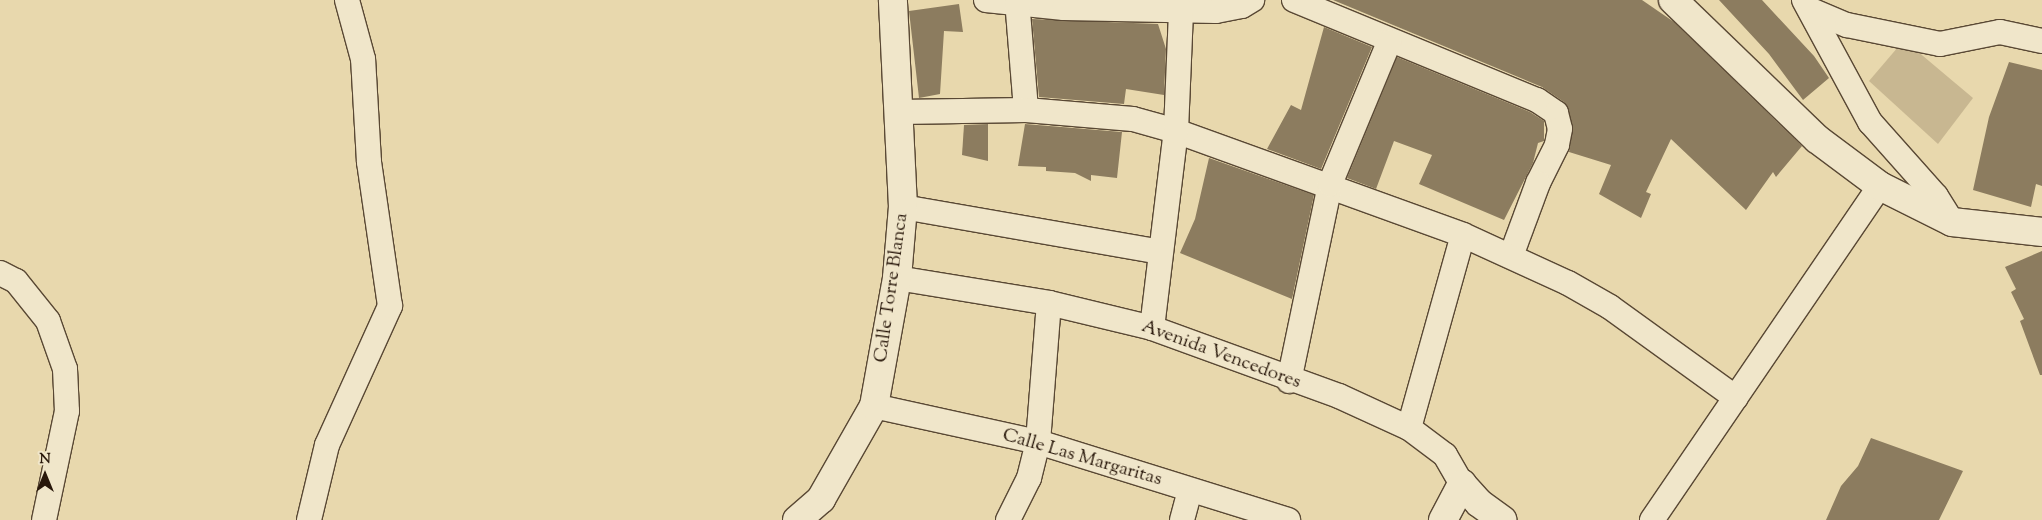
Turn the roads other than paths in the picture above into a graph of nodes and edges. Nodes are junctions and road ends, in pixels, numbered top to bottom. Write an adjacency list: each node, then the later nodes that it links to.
1 (347, 0): 36 (street)
2 (893, 0): 3 (street); 14 (street, Calle Torre Blanca)
3 (903, 0)
4 (986, 0): 8 (street)
5 (1252, 0): 10 (street)
6 (1294, 0): 12 (street)
7 (1673, 0): 17 (street)
8 (1017, 2): 10 (street); 13 (street)
9 (1807, 5): 11 (street); 19 (street)
10 (1181, 10): 15 (street)
11 (2042, 41)
12 (1389, 42): 16 (street); 23 (street)
13 (1026, 110): 14 (street); 15 (street)
14 (899, 112): 18 (street, Calle Torre Blanca)
15 (1176, 131): 16 (street); 22 (street)
16 (1330, 184): 21 (street); 28 (street)
17 (1880, 186): 19 (street); 29 (street)
18 (904, 207): 22 (street); 25 (street, Calle Torre Blanca)
19 (1964, 224): 20 (street)
20 (2042, 232)
21 (1463, 235): 23 (street); 31 (street)
22 (1160, 252): 27 (street)
23 (1511, 256): 29 (street)
24 (0, 273): 35 (street)
25 (896, 278): 26 (street, Avenida Vencedores); 30 (street, Calle Torre Blanca)
26 (1049, 303): 27 (street, Avenida Vencedores); 32 (street)
27 (1152, 328): 28 (street, Avenida Vencedores)
28 (1288, 381): 31 (street, Avenida Vencedores)
29 (1736, 398): 43 (street)
30 (874, 406): 32 (street, Calle Las Margaritas); 37 (street, Calle Torre Blanca)
31 (1409, 428): 33 (street, Avenida Vencedores)
32 (1038, 442): 34 (street, Calle Las Margaritas); 38 (street)
33 (1462, 484): 41 (street); 42 (street, Avenida Vencedores)
34 (1190, 490): 39 (street); 40 (street, Calle Las Margaritas)
35 (44, 520)
36 (309, 520)
37 (797, 520)
38 (1008, 520)
39 (1182, 520)
40 (1288, 520)
41 (1443, 520)
42 (1502, 520)
43 (1652, 520)

